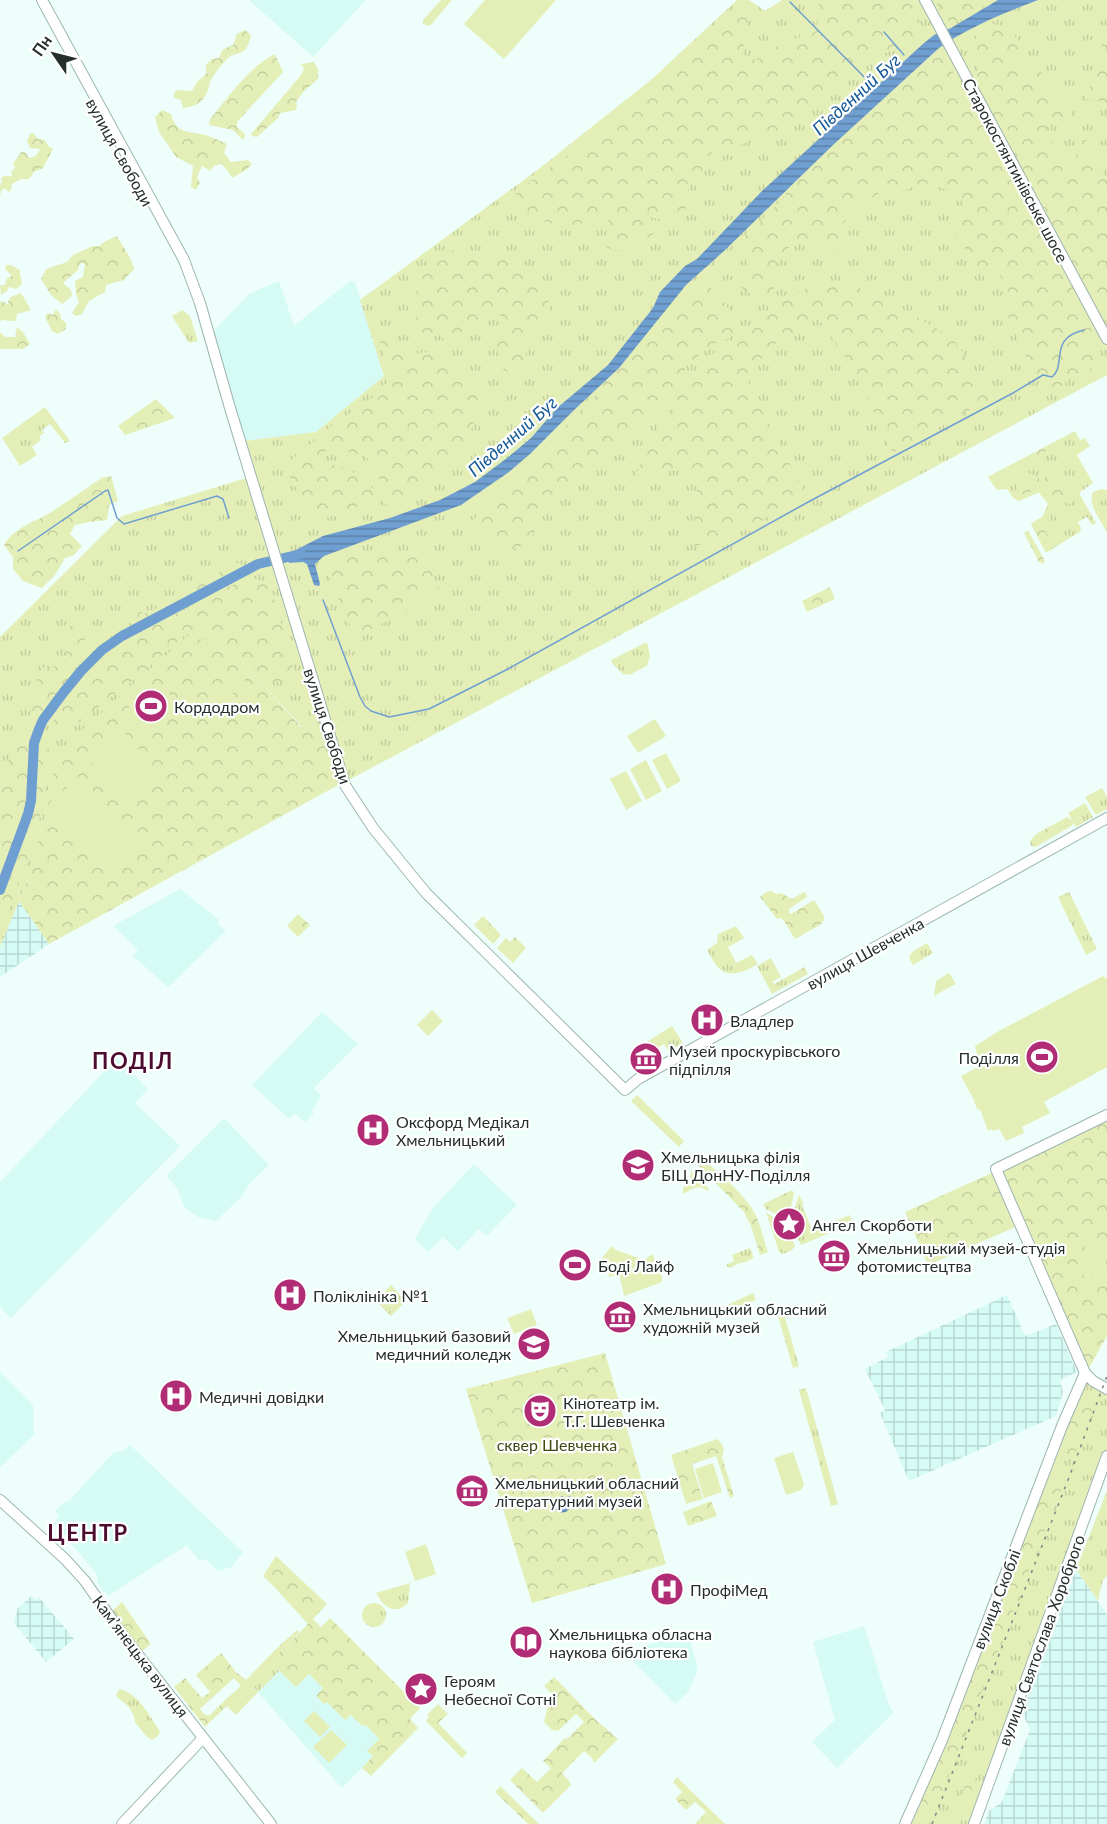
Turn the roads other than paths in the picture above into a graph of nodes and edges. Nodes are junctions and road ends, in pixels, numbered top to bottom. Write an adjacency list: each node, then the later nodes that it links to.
1 (38, 0): 4 (main road, вулиця Свободи)
2 (42, 0): 4 (main road, вулиця Свободи)
3 (925, 0): 5 (main road, Старокостянтинівське шосе)
4 (109, 126): 7 (main road, вулиця Свободи)
5 (1107, 339)
6 (1107, 818): 7 (main road, вулиця Шевченка)
7 (625, 1090)
8 (1107, 1115): 9 (main road)
9 (1085, 1373): 10 (main road); 16 (main road, вулиця Скоблі)
10 (1107, 1389)
11 (1107, 1456): 17 (main road, вулиця Святослава Хороброго)
12 (0, 1500): 13 (main road, Камʼянецька вулиця)
13 (203, 1738): 14 (main road); 15 (main road, Камʼянецька вулиця)
14 (122, 1824)
15 (271, 1824)
16 (904, 1824)
17 (974, 1824)

